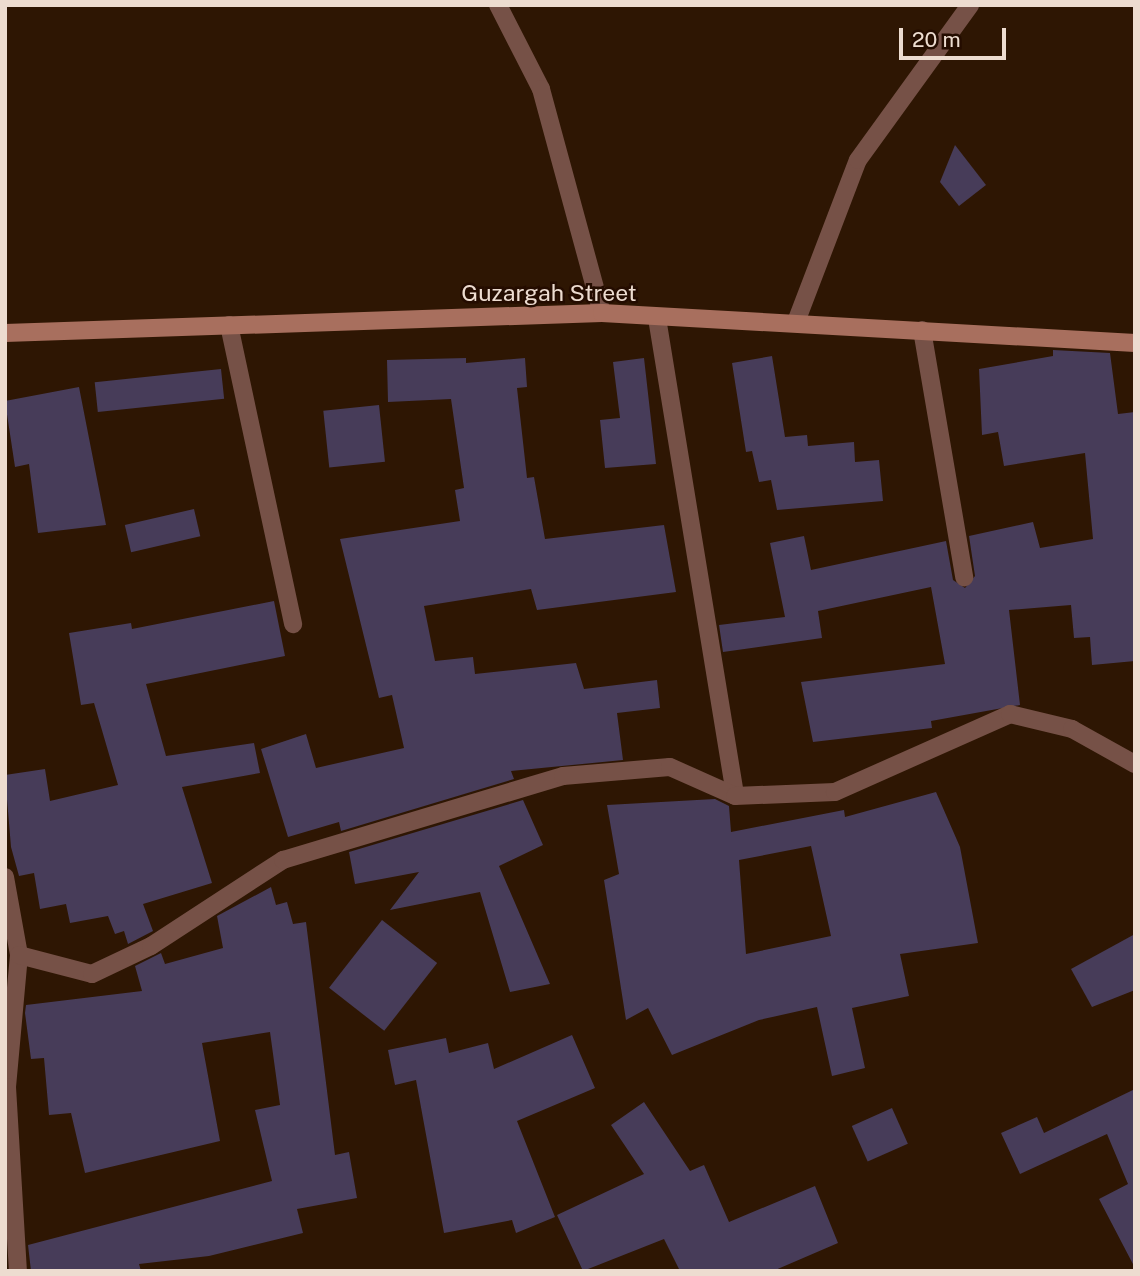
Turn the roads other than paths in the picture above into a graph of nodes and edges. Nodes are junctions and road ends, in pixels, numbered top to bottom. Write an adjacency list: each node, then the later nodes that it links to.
1 (498, 5): 3 (street)
2 (970, 5): 5 (street)
3 (602, 313): 4 (street, Guzargah Street); 6 (street, Guzargah Street)
4 (657, 318): 5 (street, Guzargah Street); 13 (street)
5 (796, 323): 7 (street, Guzargah Street)
6 (229, 325): 8 (street, Guzargah Street); 11 (street)
7 (922, 330): 9 (street, Guzargah Street); 10 (street)
8 (5, 333)
9 (1135, 343)
10 (964, 577)
11 (293, 625)
12 (1135, 764): 13 (street)
13 (735, 796): 15 (street)
14 (5, 877): 15 (street)
15 (19, 955): 16 (street)
16 (19, 1271)

